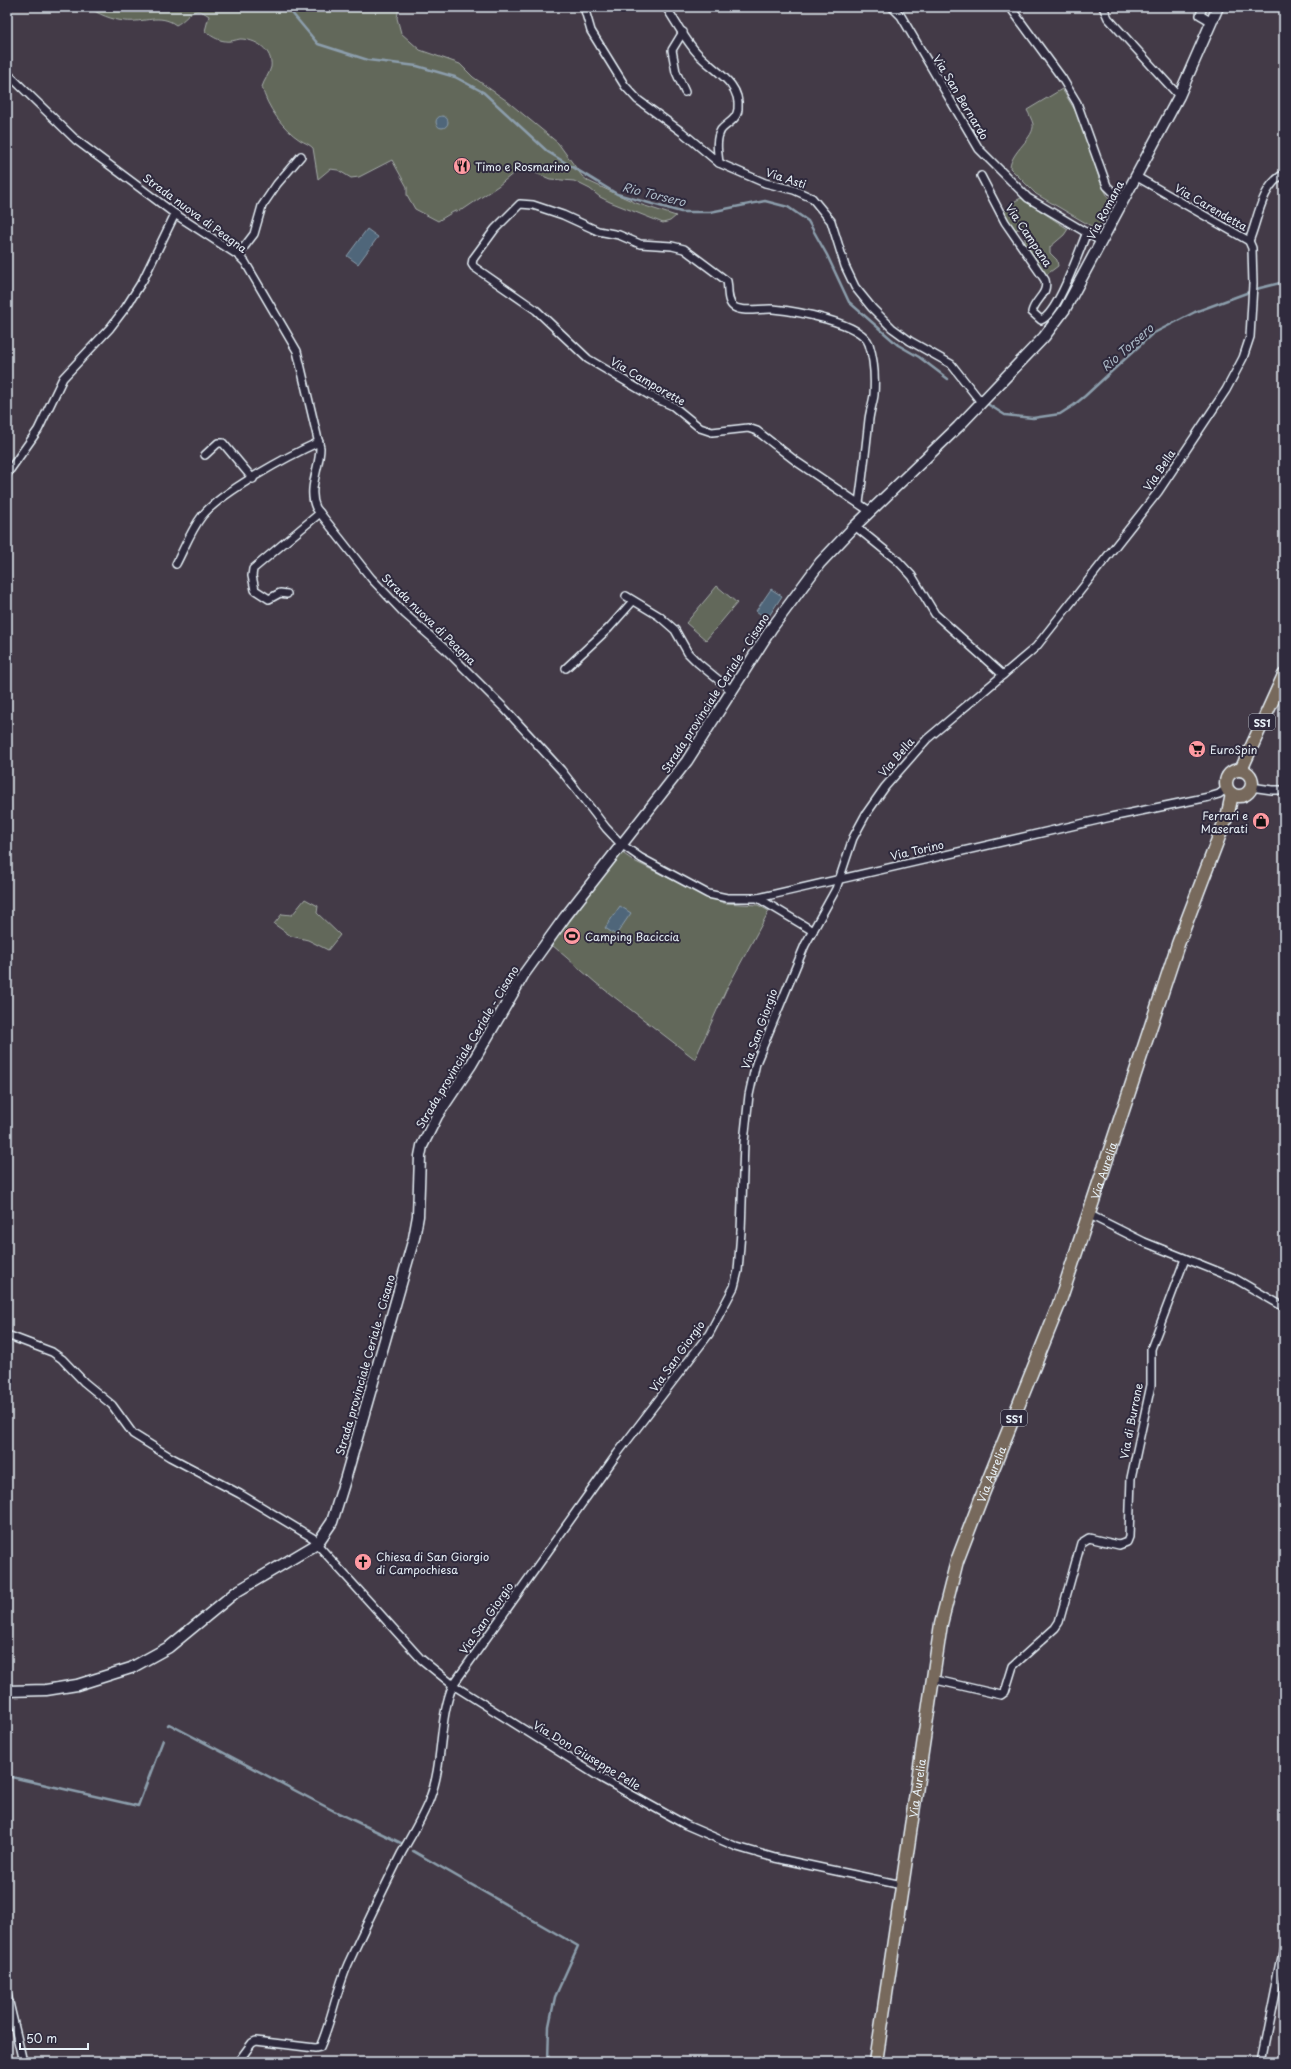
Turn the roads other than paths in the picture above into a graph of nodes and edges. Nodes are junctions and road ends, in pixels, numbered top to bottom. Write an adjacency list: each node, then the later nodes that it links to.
1 (584, 7): 14 (street, Via Asti)
2 (666, 7): 9 (street)
3 (892, 7): 20 (street, Via San Bernardo)
4 (1010, 7): 18 (street)
5 (1103, 7): 12 (street)
6 (1203, 7): 8 (street)
7 (1218, 7): 8 (main road, Via Romana)
8 (1212, 22): 12 (main road, Via Romana)
9 (683, 32): 11 (street); 14 (street)
10 (7, 73): 19 (street, Strada nuova di Peagna)
11 (685, 92)
12 (1179, 96): 17 (main road, Via Romana)
13 (301, 156): 23 (street)
14 (719, 163): 24 (street, Via Asti)
15 (1284, 174): 21 (street, Via Carendetta)
16 (981, 176): 20 (street, Via Campana)
17 (1137, 177): 18 (main road, Via Romana); 21 (street, Via Carendetta)
18 (1123, 202): 22 (main road, Via Romana)
19 (175, 214): 23 (street, Strada nuova di Peagna); 27 (street)
20 (1086, 232): 22 (street, Via San Bernardo)
21 (1249, 241): 38 (street, Via Bella)
22 (1102, 242): 24 (main road, Via Romana)
23 (238, 256): 25 (street, Strada nuova di Peagna)
24 (981, 402): 30 (main road, Strada provinciale Ceriale - Cisano)
25 (319, 442): 28 (street); 31 (street, Strada nuova di Peagna)
26 (205, 455): 28 (street)
27 (7, 474)
28 (253, 479): 33 (street)
29 (860, 503): 29 (street, Via Camporette); 30 (street, Via Camporette)
30 (871, 512): 32 (main road, Strada provinciale Ceriale - Cisano)
31 (320, 513): 34 (street); 45 (street, Strada nuova di Peagna)
32 (854, 526): 38 (street); 40 (main road, Strada provinciale Ceriale - Cisano)
33 (176, 564)
34 (287, 594)
35 (626, 596): 36 (street)
36 (633, 601): 37 (street); 40 (street)
37 (566, 668)
38 (1003, 675): 46 (street, Via Bella)
39 (1284, 675): 41 (main road, SS1)
40 (732, 691): 45 (main road, Strada provinciale Ceriale - Cisano)
41 (1241, 770): 42 (main road); 44 (main road, Via Aurelia / SS1)
42 (1251, 787): 43 (street); 44 (main road)
43 (1284, 790)
44 (1230, 791): 46 (street, Via Torino); 49 (main road, Via Aurelia / SS1)
45 (621, 844): 47 (street, Via Torino); 53 (main road, Strada provinciale Ceriale - Cisano)
46 (840, 879): 47 (street, Via Torino); 48 (street, Via San Giorgio)
47 (758, 898): 48 (street)
48 (813, 931): 55 (street, Via San Giorgio)
49 (1090, 1215): 50 (street); 54 (main road, Via Aurelia / SS1)
50 (1185, 1259): 51 (street); 54 (street, Via di Burrone)
51 (1284, 1307)
52 (7, 1335): 53 (street, Via Don Giuseppe Pelle)
53 (317, 1544): 55 (street, Via Don Giuseppe Pelle); 56 (main road, Strada provinciale Ceriale - Cisano)
54 (932, 1679): 57 (main road, Via Aurelia / SS1)
55 (453, 1685): 57 (street, Via Don Giuseppe Pelle); 61 (street, Via San Giorgio)
56 (7, 1691)
57 (902, 1885): 62 (main road, Via Aurelia / SS1)
58 (1284, 1947): 63 (street)
59 (7, 1994): 60 (street)
60 (23, 2062)
61 (238, 2062)
62 (876, 2062)
63 (1261, 2062)

